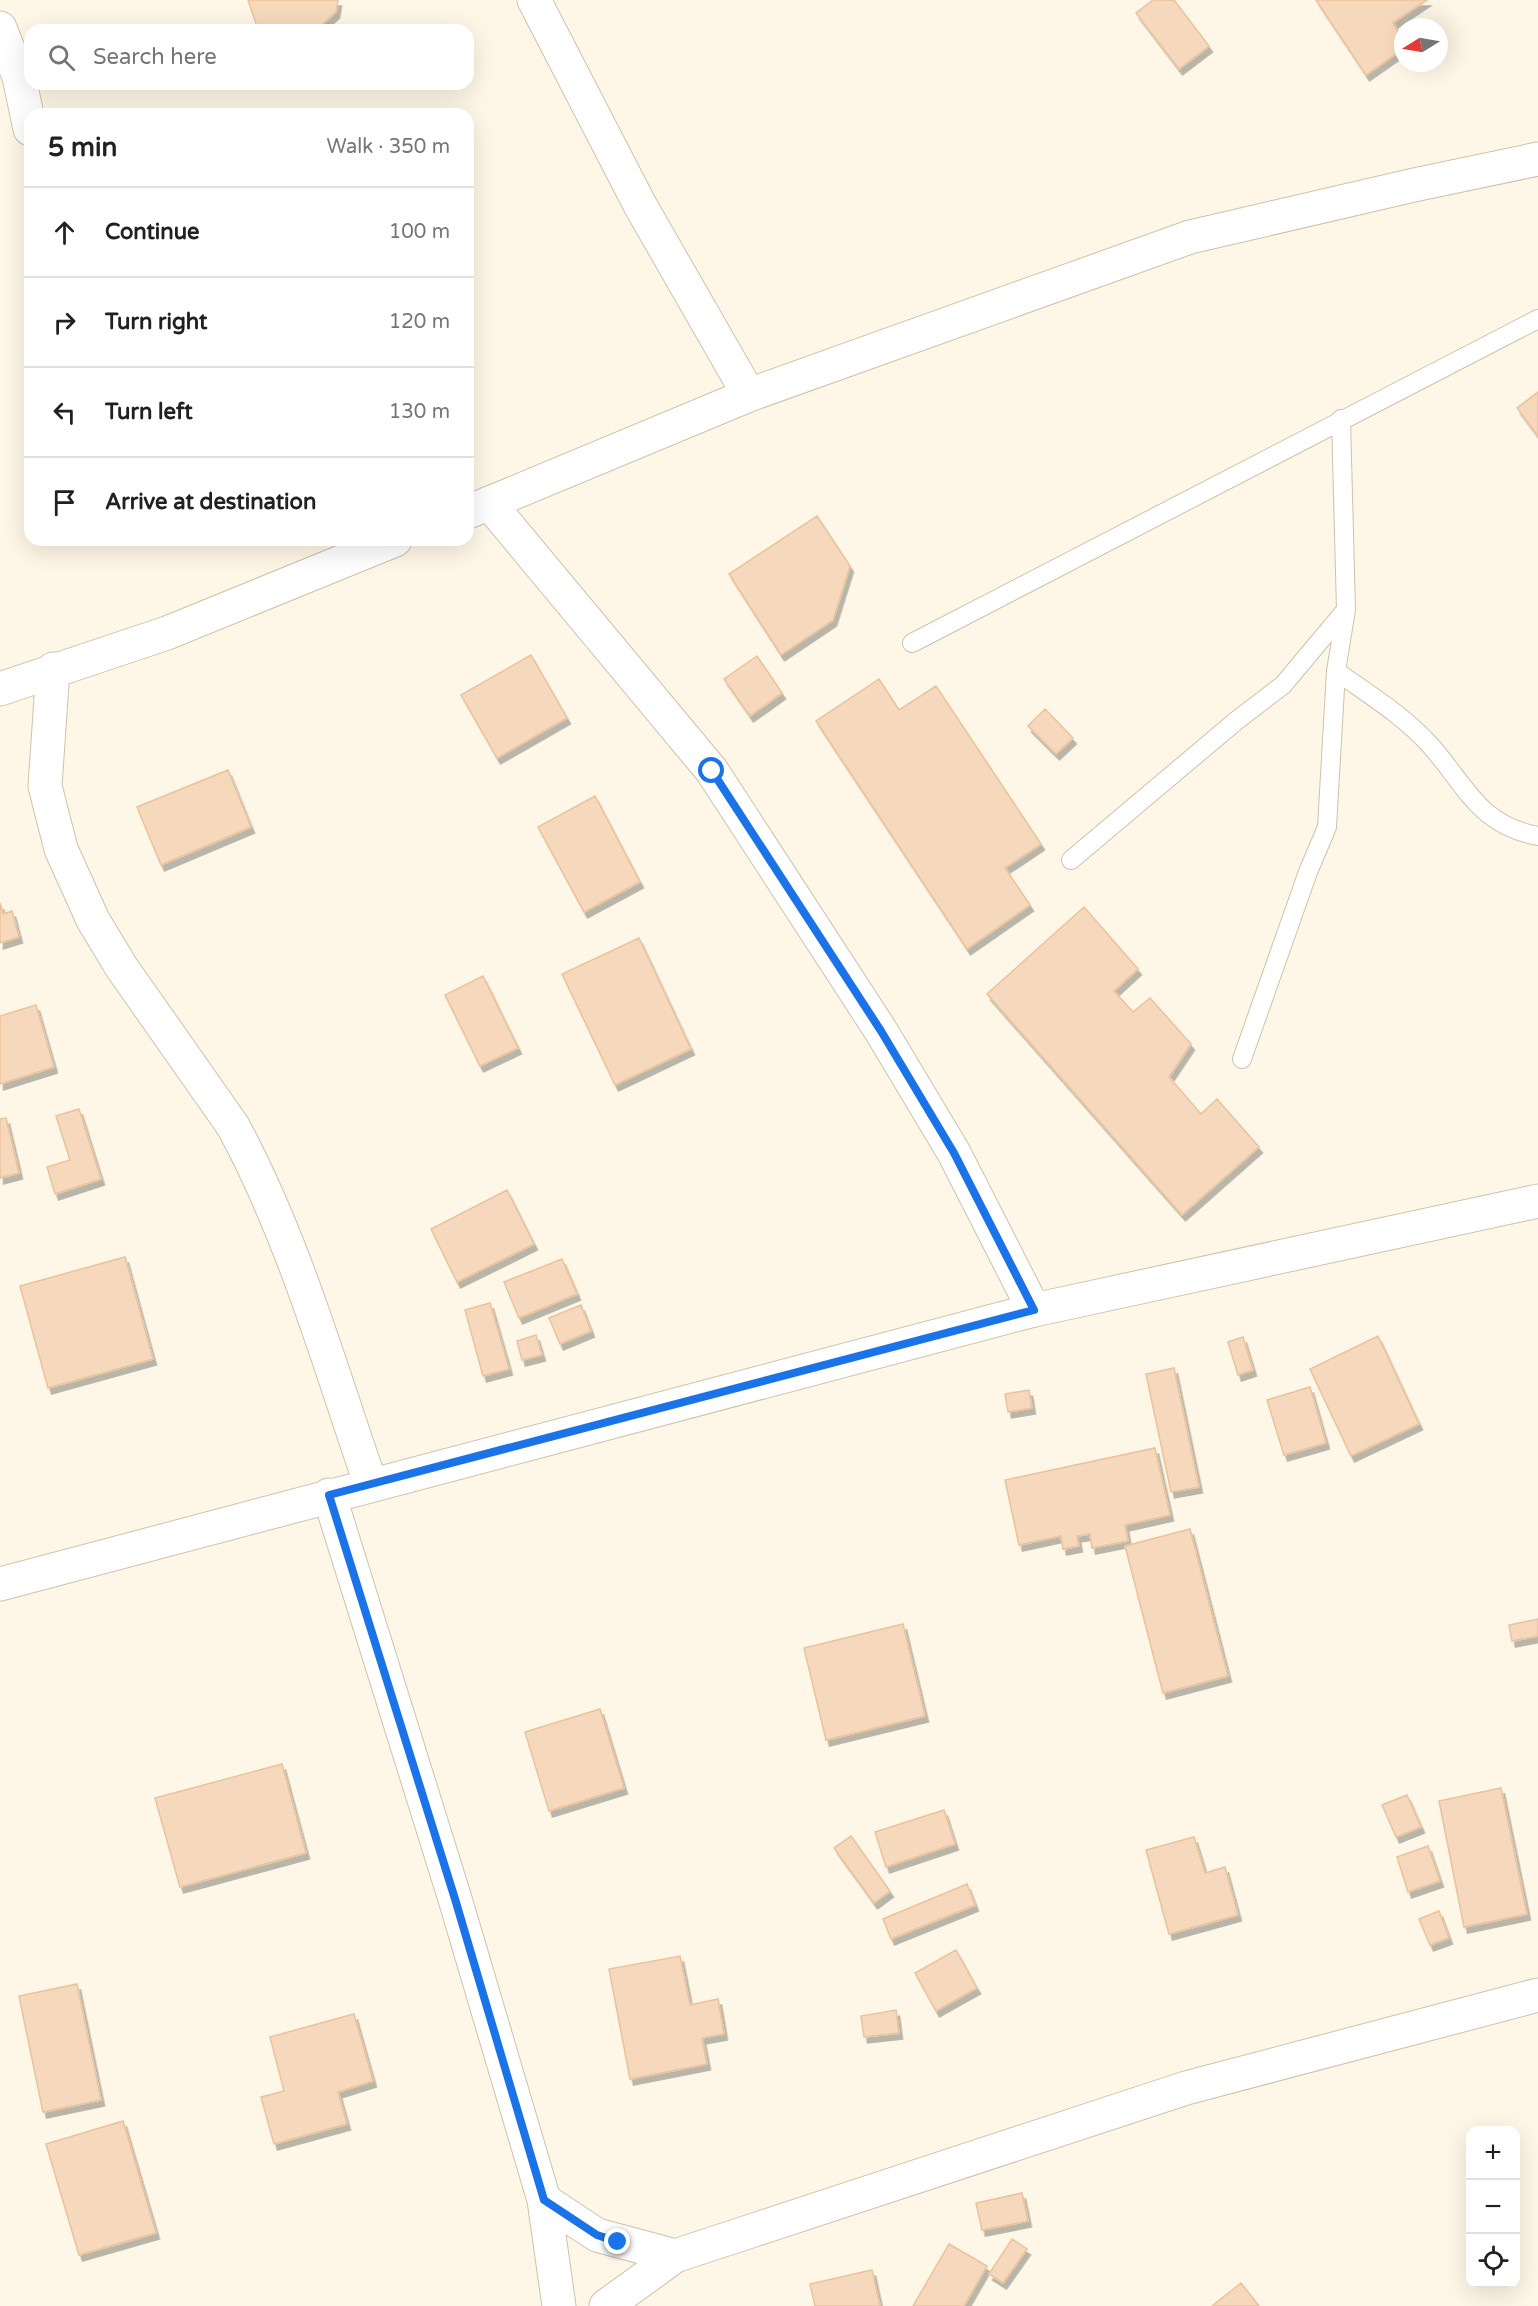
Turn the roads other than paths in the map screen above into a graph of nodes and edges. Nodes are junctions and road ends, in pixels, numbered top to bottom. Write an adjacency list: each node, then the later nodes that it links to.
1 (534, 0): 6 (street)
2 (0, 28): 3 (street)
3 (26, 108)
4 (1538, 159): 6 (street)
5 (1538, 319): 7 (lane)
6 (749, 395): 8 (street)
7 (1341, 419): 10 (lane); 11 (lane)
8 (478, 507): 19 (street)
9 (371, 546): 12 (street)
10 (1346, 610): 13 (lane); 16 (lane)
11 (912, 644)
12 (53, 669): 14 (street); 20 (street)
13 (1336, 671): 15 (lane); 17 (lane)
14 (0, 689)
15 (1538, 836)
16 (1071, 860)
17 (1242, 1059)
18 (1538, 1201): 19 (street)
19 (1034, 1310): 20 (street)
20 (371, 1485): 21 (street)
21 (329, 1495): 22 (street); 24 (street)
22 (0, 1584)
23 (1538, 1995): 25 (street)
24 (544, 2200): 25 (street); 26 (street)
25 (675, 2256): 27 (street)
26 (559, 2306)
27 (606, 2306)

